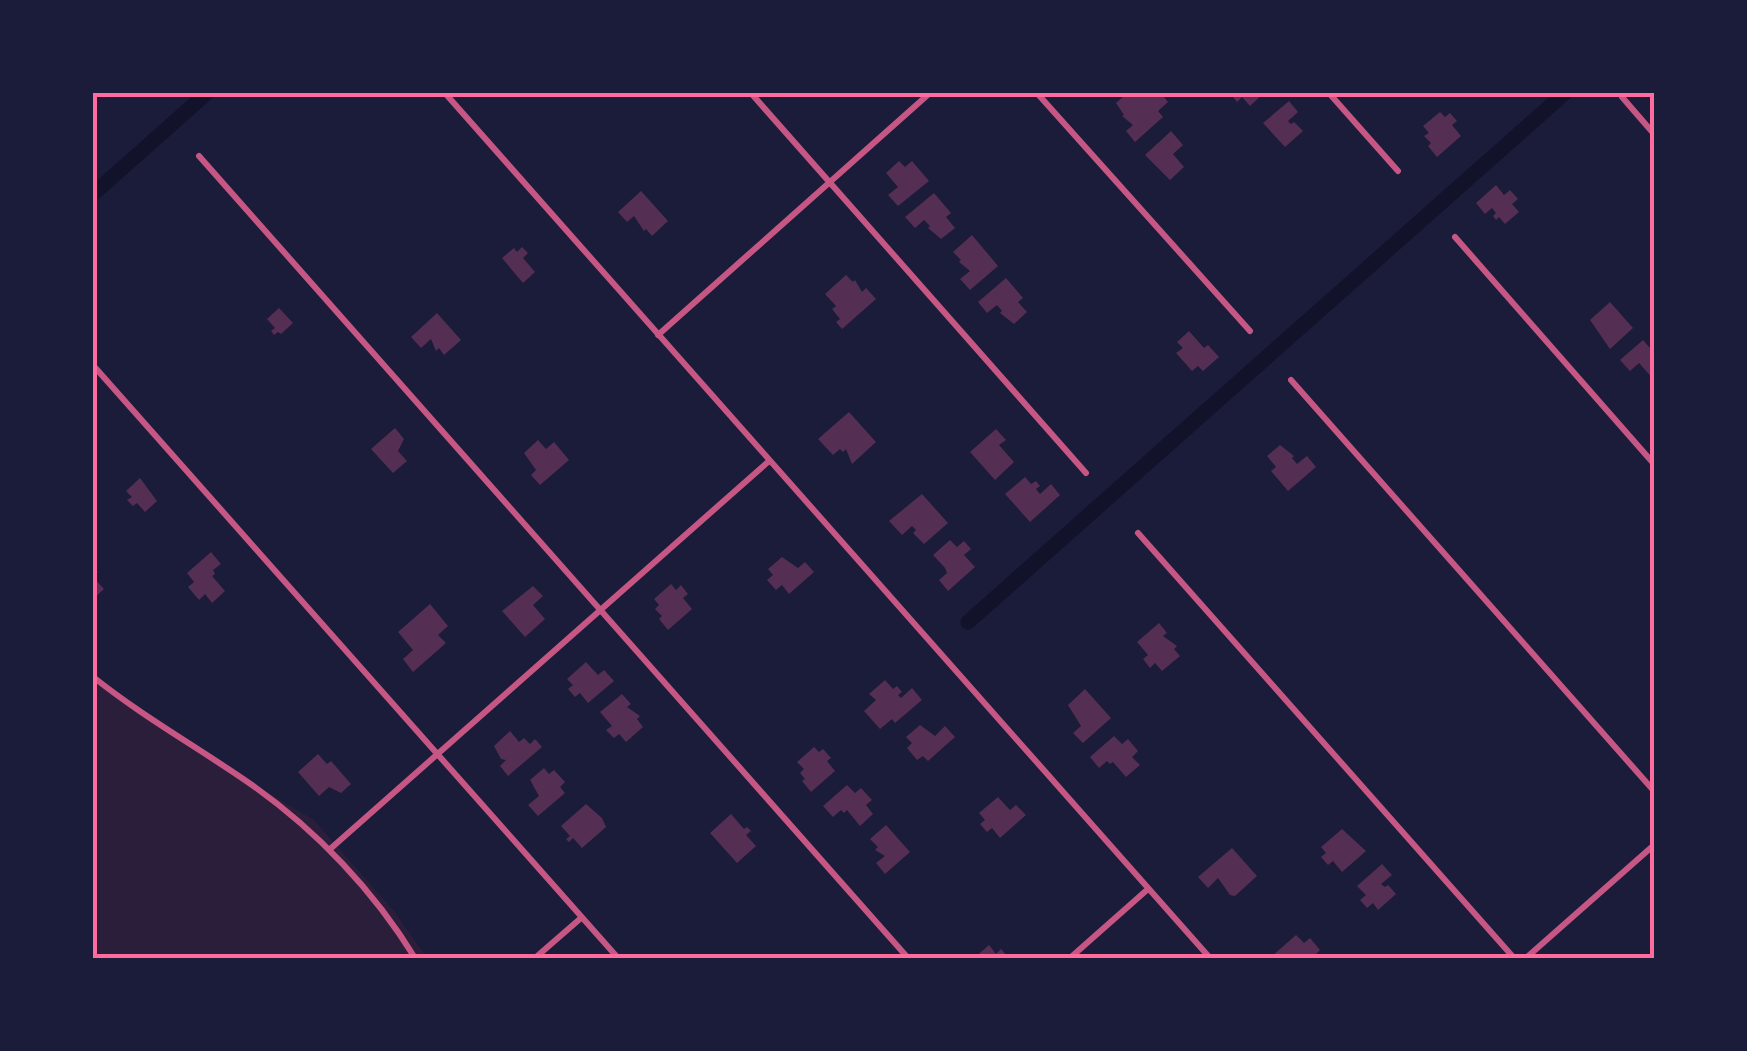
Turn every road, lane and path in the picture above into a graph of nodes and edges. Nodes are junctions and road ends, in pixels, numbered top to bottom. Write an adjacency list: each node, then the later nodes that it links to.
1 (444, 92): 13 (street)
2 (750, 92): 10 (street)
3 (931, 92): 10 (street)
4 (1036, 92): 12 (street)
5 (1328, 92): 9 (street)
6 (1622, 97): 7 (street)
7 (1654, 134)
8 (199, 156): 20 (street)
9 (1398, 171)
10 (830, 183): 13 (street); 18 (street)
11 (1455, 237): 17 (street)
12 (1250, 331)
13 (658, 335): 16 (street)
14 (92, 364): 22 (street)
15 (1291, 380): 23 (street)
16 (770, 462): 20 (street); 26 (street)
17 (1654, 464)
18 (1086, 472)
19 (1138, 534): 34 (street)
20 (600, 610): 22 (street); 31 (street)
21 (92, 676): 25 (street)
22 (438, 754): 25 (street); 27 (street)
23 (1654, 790)
24 (1654, 845): 35 (street)
25 (329, 850): 28 (street)
26 (1148, 889): 32 (street); 33 (street)
27 (582, 918): 29 (street); 30 (street)
28 (415, 958)
29 (535, 958)
30 (618, 958)
31 (908, 958)
32 (1070, 958)
33 (1210, 958)
34 (1514, 958)
35 (1526, 958)

